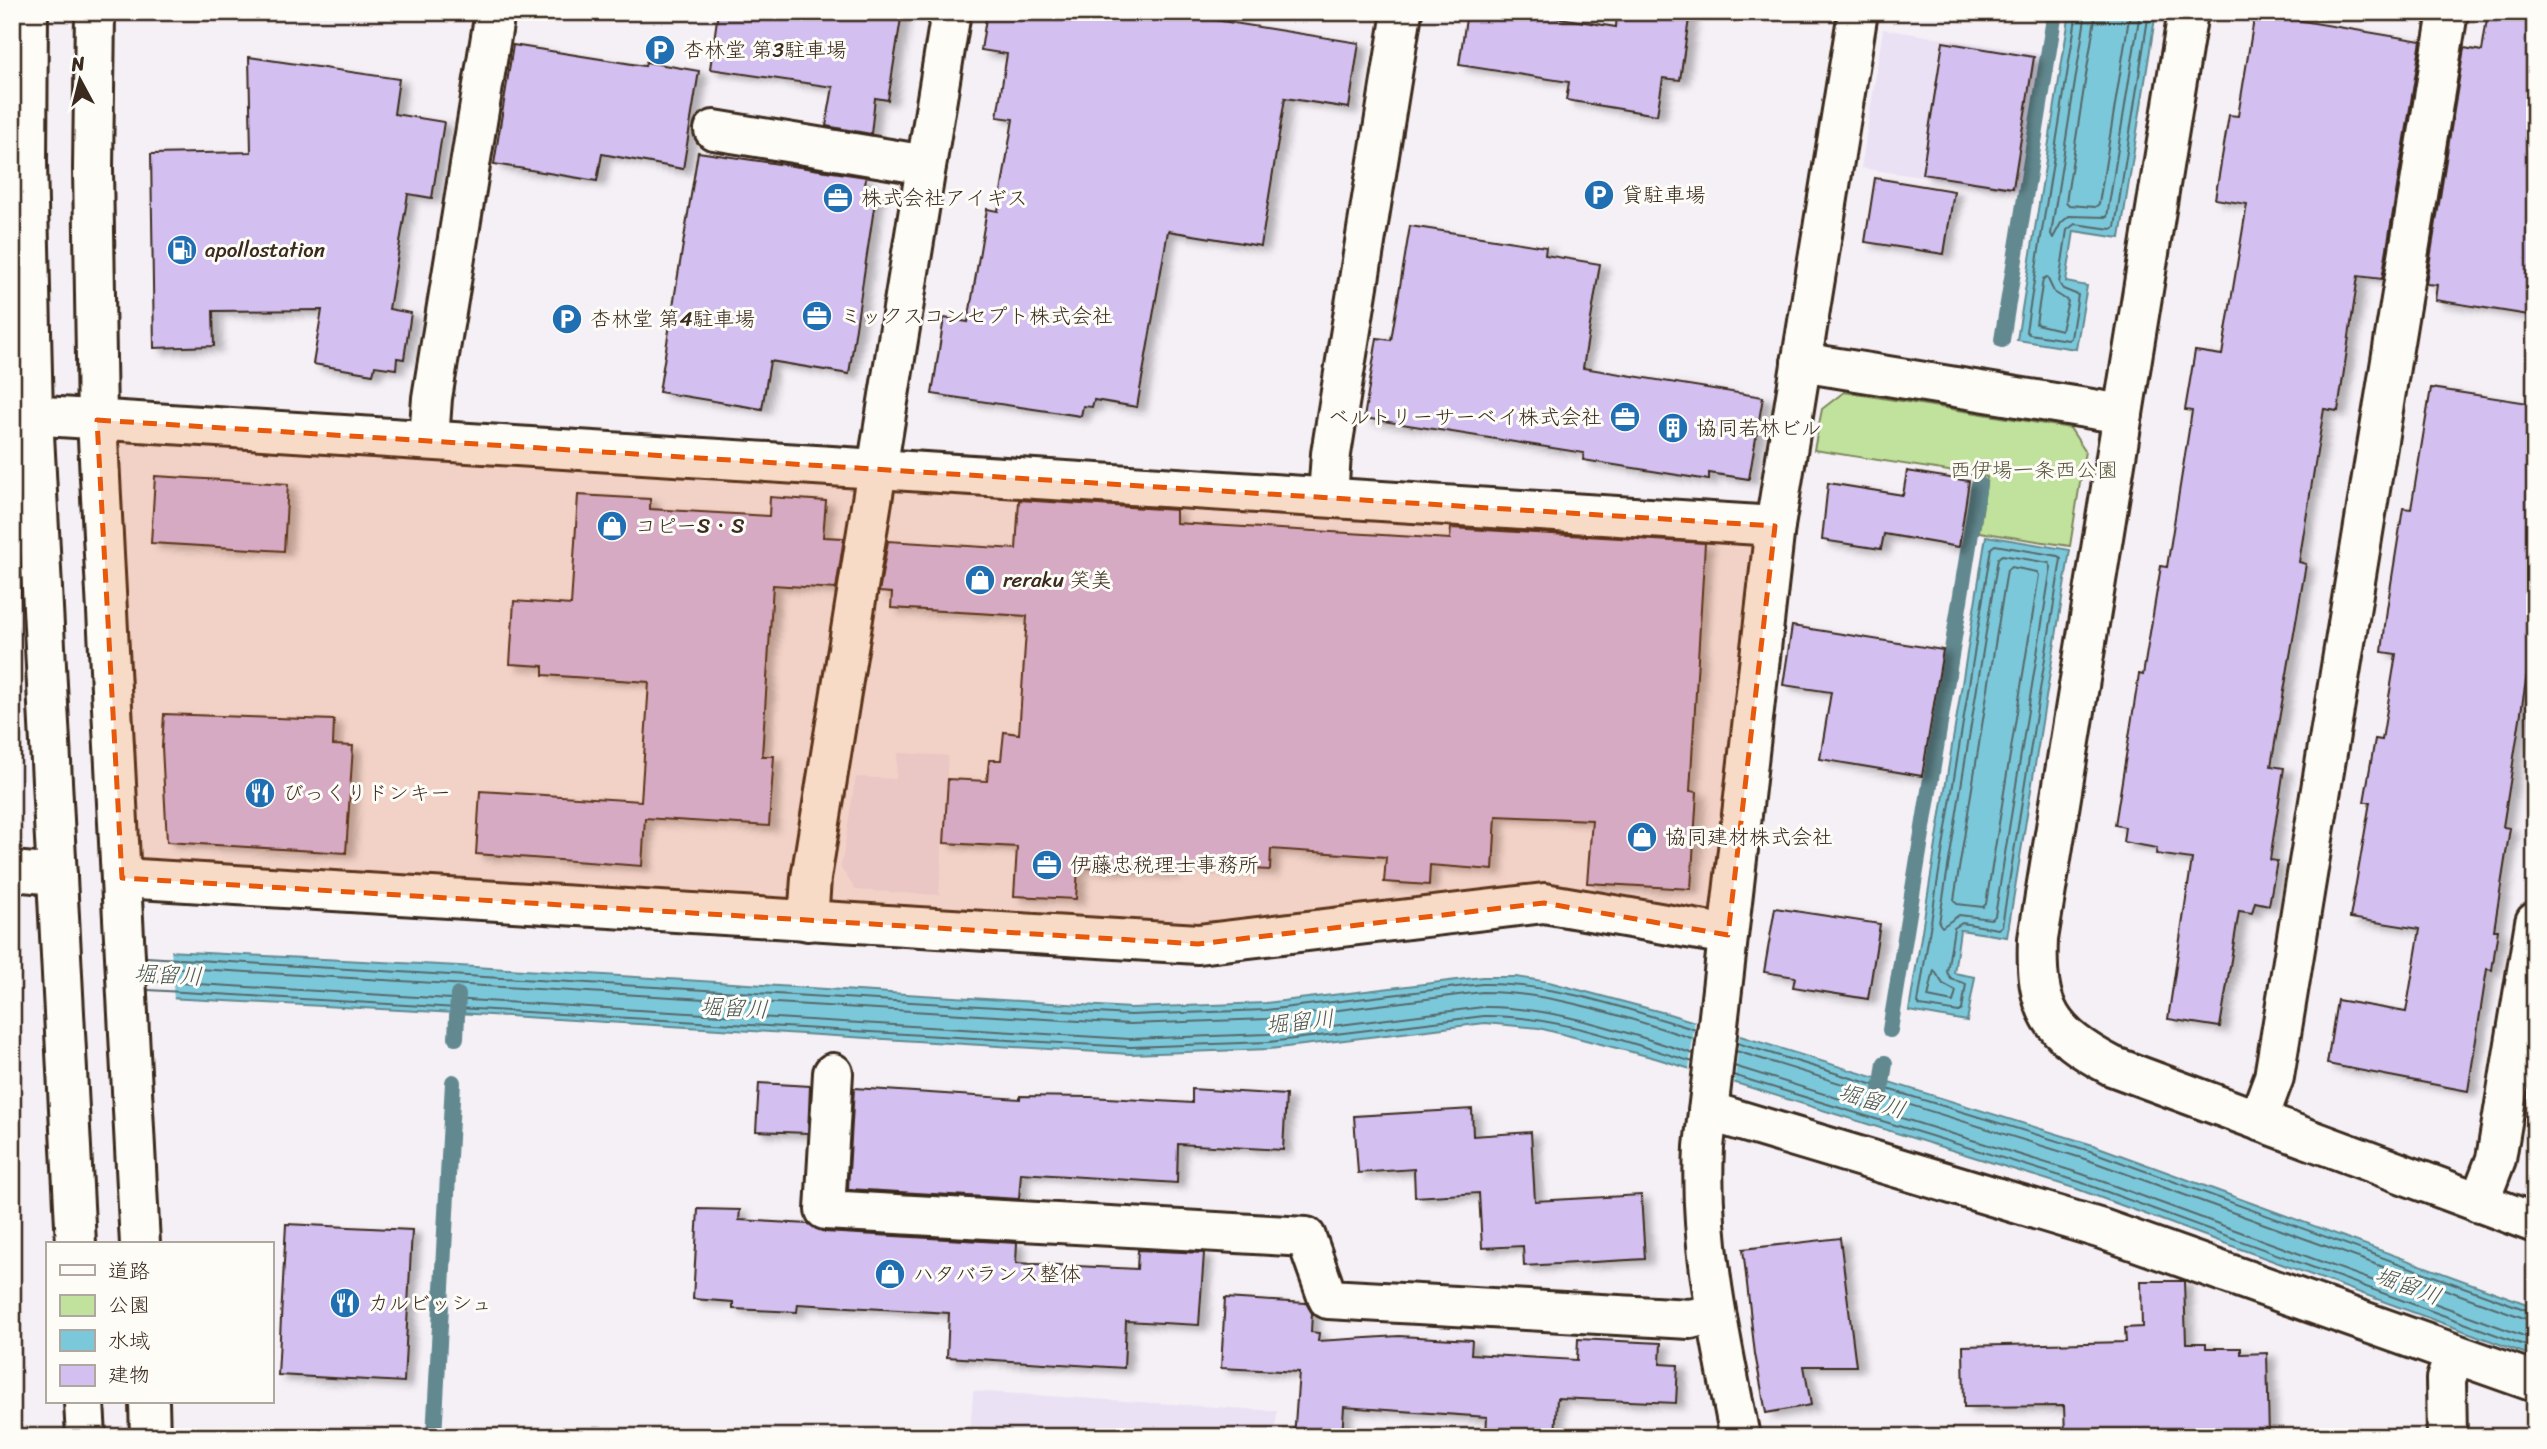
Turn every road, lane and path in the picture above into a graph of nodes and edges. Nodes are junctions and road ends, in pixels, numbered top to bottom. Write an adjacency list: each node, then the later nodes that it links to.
1 (28, 12): 13 (street)
2 (95, 12): 14 (street)
3 (495, 12): 15 (street)
4 (951, 12): 10 (street)
5 (1402, 12): 17 (street)
6 (1858, 12): 11 (street)
7 (2188, 12): 12 (street)
8 (2448, 12): 27 (street)
9 (714, 130): 10 (street)
10 (926, 165): 16 (street)
11 (1801, 362): 12 (street); 18 (street)
12 (2123, 414): 27 (street)
13 (22, 415): 14 (street); 20 (street)
14 (97, 420): 15 (street); 21 (street)
15 (429, 440): 16 (street)
16 (877, 468): 17 (street); 22 (street)
17 (1328, 496): 18 (street)
18 (1775, 526): 24 (street)
19 (12, 871): 20 (street)
20 (57, 874): 30 (street)
21 (122, 878): 22 (street); 31 (street)
22 (808, 921): 24 (street)
23 (2535, 922): 28 (street)
24 (1728, 935): 26 (street)
25 (833, 1073): 32 (street)
26 (1709, 1103): 32 (street); 33 (street)
27 (2258, 1120): 28 (street)
28 (2479, 1203): 29 (street)
29 (2535, 1223)
30 (76, 1242)
31 (140, 1242)
32 (1716, 1314): 39 (street)
33 (2455, 1354): 34 (street); 40 (street)
34 (2535, 1382)
35 (84, 1404): 37 (street)
36 (149, 1404): 38 (street)
37 (86, 1437)
38 (150, 1437)
39 (1740, 1437)
40 (2447, 1437)

